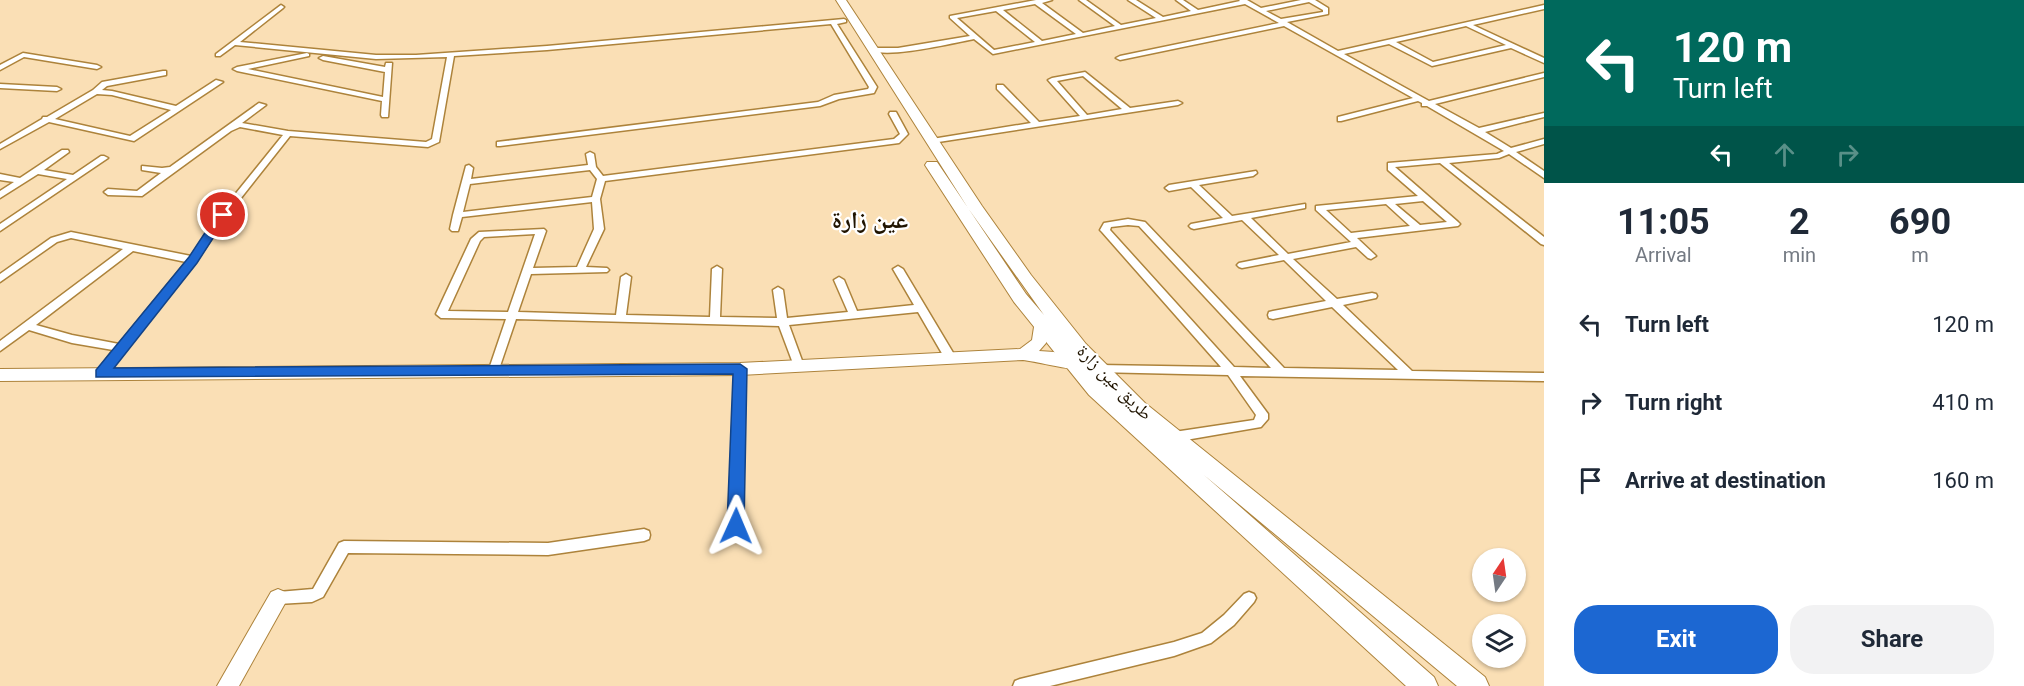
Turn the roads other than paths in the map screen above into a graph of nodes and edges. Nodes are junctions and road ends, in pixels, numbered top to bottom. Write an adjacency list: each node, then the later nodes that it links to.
1 (830, 0): 16 (main road, طريق عين زارة)
2 (841, 0): 27 (main road, طريق عين زارة)
3 (1049, 0): 9 (street)
4 (1082, 0): 19 (street)
5 (1131, 0): 15 (street)
6 (1179, 0): 14 (street)
7 (1311, 0): 13 (street); 17 (street)
8 (1244, 1): 13 (street); 14 (street)
9 (1036, 2): 12 (street); 20 (street)
10 (281, 6): 23 (street)
11 (1544, 7): 18 (street)
12 (996, 8): 21 (street); 24 (street)
13 (1260, 10): 17 (street)
14 (1197, 12): 15 (street)
15 (1161, 18): 19 (street)
16 (839, 22): 29 (street); 61 (street); 122 (main road, طريق عين زارة)
17 (1284, 23): 26 (street); 31 (street)
18 (1466, 24): 22 (street); 25 (street)
19 (1120, 27): 20 (street)
20 (1082, 35): 24 (street)
21 (976, 37): 24 (street); 27 (street)
22 (1389, 41): 25 (street); 26 (street)
23 (234, 43): 28 (street); 30 (street)
24 (1041, 43)
25 (1512, 46): 32 (street)
26 (1337, 53): 44 (street)
27 (876, 54): 59 (main road, طريق عين زارة)
28 (218, 55)
29 (451, 55): 30 (street); 58 (street)
30 (398, 57): 35 (street)
31 (1120, 58)
32 (1544, 61)
33 (97, 67): 34 (street)
34 (0, 68)
35 (387, 70): 43 (street); 43 (street)
36 (163, 73): 42 (street)
37 (1544, 75): 44 (street)
38 (219, 82): 47 (street)
39 (0, 86): 41 (street)
40 (1000, 87): 55 (street)
41 (57, 89)
42 (96, 92): 47 (street); 53 (street)
43 (386, 100): 50 (street)
44 (1421, 102): 54 (street); 57 (street)
45 (1178, 103): 48 (street)
46 (262, 105): 56 (street)
47 (178, 109): 53 (street)
48 (1126, 110): 52 (street); 52 (street)
49 (893, 114): 77 (street)
50 (385, 115)
51 (1544, 115): 57 (street)
52 (1084, 116): 55 (street)
53 (46, 119): 62 (street)
54 (1341, 119)
55 (1036, 124): 59 (street)
56 (229, 129): 58 (street); 71 (street)
57 (1478, 131): 63 (street)
58 (288, 133): 101 (street)
59 (932, 141): 130 (main road, طريق عين زارة)
60 (1544, 141): 63 (street)
61 (500, 144)
62 (0, 147)
63 (1510, 151): 67 (street); 74 (street)
64 (65, 152): 72 (street)
65 (590, 154): 68 (street)
66 (104, 158): 76 (street)
67 (1442, 161): 84 (street); 96 (street)
68 (592, 167): 77 (street); 79 (street)
69 (145, 168): 71 (street)
70 (469, 168): 79 (street)
71 (173, 169): 82 (street)
72 (37, 171): 76 (street); 78 (street)
73 (1253, 173): 80 (street)
74 (1544, 176)
75 (0, 177): 78 (street)
76 (73, 178): 92 (street)
77 (602, 179): 85 (street)
78 (22, 180): 83 (street)
79 (466, 182): 88 (street)
80 (1193, 184): 81 (street); 90 (street)
81 (1169, 188)
82 (108, 192)
83 (0, 195)
84 (1427, 198): 86 (street); 94 (street)
85 (596, 199): 88 (street); 105 (street)
86 (1387, 201): 94 (street); 95 (street)
87 (1302, 206): 89 (street)
88 (457, 215): 93 (street)
89 (1244, 217): 90 (street); 100 (street)
90 (1230, 219): 91 (street)
91 (1194, 226)
92 (0, 228)
93 (455, 229)
94 (1419, 229): 95 (street)
95 (1348, 236): 97 (street)
96 (1544, 242)
97 (1356, 244): 99 (street); 100 (street)
98 (130, 248): 101 (street); 109 (street); 121 (street)
99 (1371, 256)
100 (1285, 257): 102 (street); 113 (street)
101 (193, 260): 124 (street)
102 (1242, 266)
103 (717, 269): 119 (street)
104 (898, 269): 114 (street)
105 (580, 270): 106 (street); 107 (street)
106 (604, 270)
107 (528, 271): 115 (street); 115 (street)
108 (626, 277): 118 (street)
109 (0, 279)
110 (839, 280): 116 (street)
111 (778, 290): 120 (street)
112 (1372, 296): 113 (street)
113 (1333, 303): 117 (street); 136 (street)
114 (920, 308): 116 (street); 126 (street)
115 (513, 315): 118 (street); 132 (street)
116 (854, 315): 120 (street)
117 (1273, 315)
118 (621, 317): 119 (street)
119 (715, 320): 120 (street)
120 (783, 322): 128 (street)
121 (28, 326): 123 (street); 124 (street)
122 (1041, 327): 125 (main road); 127 (main road, طريق عين زارة)
123 (0, 347)
124 (121, 348): 134 (street)
125 (1023, 354): 126 (main road); 127 (main road)
126 (951, 359): 128 (main road)
127 (1074, 365): 143 (main road, طريق عين زارة)
128 (799, 366): 129 (main road)
129 (740, 369): 132 (main road); 139 (street)
130 (1100, 369): 131 (street); 138 (main road, طريق عين زارة)
131 (1231, 371): 133 (street); 133 (street); 138 (street)
132 (493, 372): 134 (main road)
133 (1281, 372): 136 (street)
134 (101, 373): 135 (main road)
135 (0, 375)
136 (1410, 375): 137 (street)
137 (1544, 377)
138 (1174, 437): 144 (main road, طريق عين زارة)
139 (736, 526)
140 (644, 535): 141 (street)
141 (278, 598): 145 (main road)
142 (1249, 598): 146 (street)
143 (1405, 679): 147 (main road, طريق عين زارة)
144 (1470, 683)
145 (226, 686)
146 (1020, 686)
147 (1425, 686)

